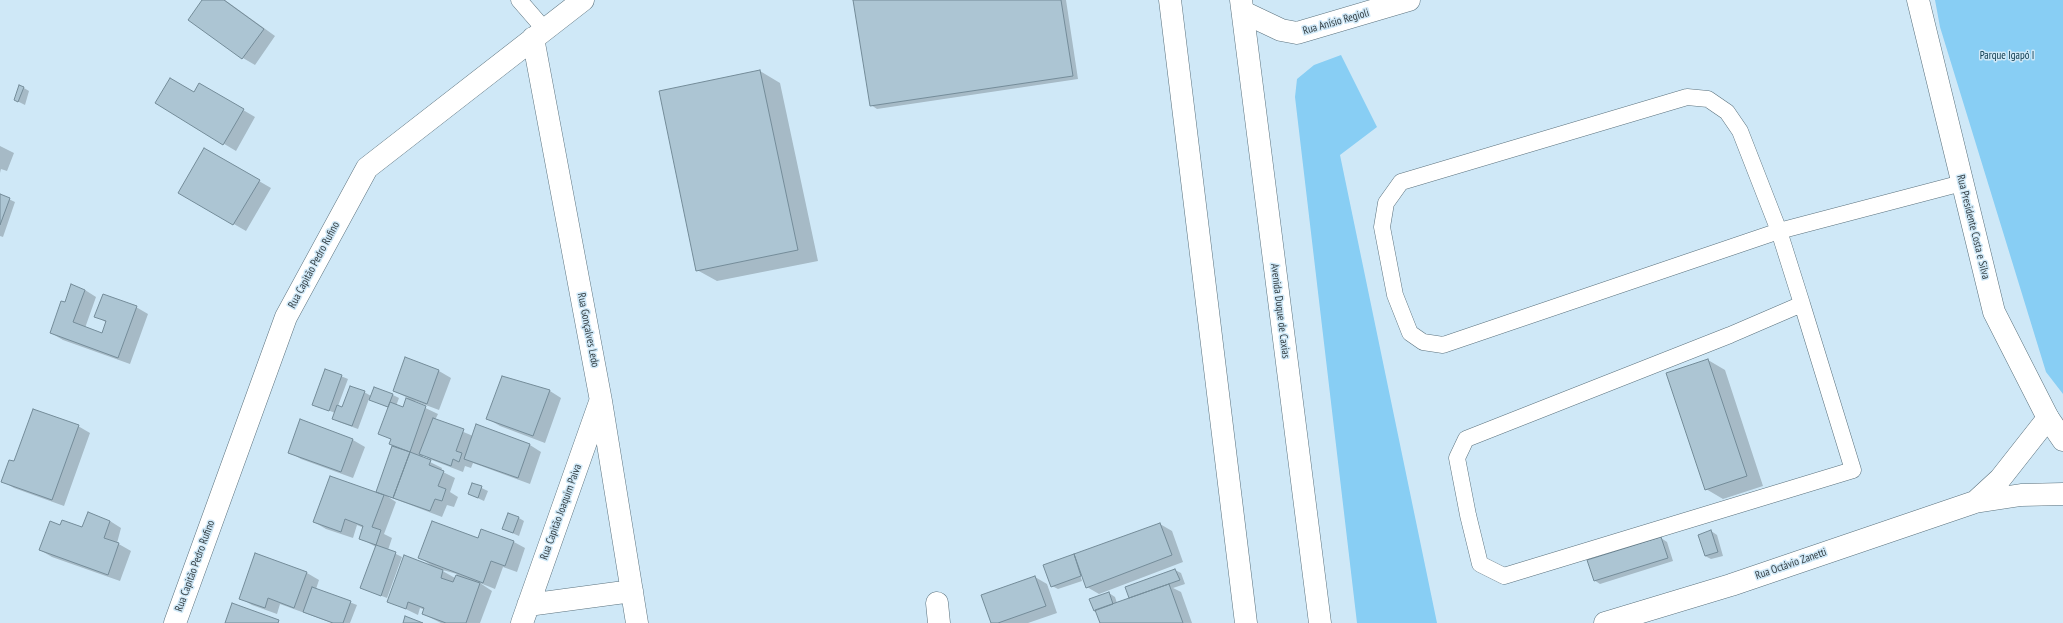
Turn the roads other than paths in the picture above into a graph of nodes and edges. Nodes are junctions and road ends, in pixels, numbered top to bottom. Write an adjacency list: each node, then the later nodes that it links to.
1 (519, 0): 7 (lane)
2 (583, 0): 7 (street, Rua Capitão Pedro Rufino)
3 (1170, 0): 20 (street)
4 (1409, 0): 6 (street, Rua Anísio Regioli)
5 (1918, 0): 8 (street, Rua Presidente Costa e Silva)
6 (1242, 6): 21 (street, Avenida Duque de Caxias)
7 (539, 34): 11 (street, Rua Gonçalves Ledo); 18 (street, Rua Capitão Pedro Rufino)
8 (1962, 183): 9 (lane); 12 (street, Rua Presidente Costa e Silva)
9 (1779, 231): 9 (lane); 10 (lane)
10 (1802, 304): 10 (lane)
11 (601, 401): 16 (street, Rua Gonçalves Ledo); 17 (street, Rua Capitão Joaquim Paiva)
12 (2048, 418): 13 (street, Rua Presidente Costa e Silva); 15 (street, Rua Octávio Zanetti)
13 (2063, 440)
14 (2063, 494): 15 (street, Rua Octávio Zanetti)
15 (1975, 502): 22 (street, Rua Octávio Zanetti)
16 (632, 591): 17 (street); 19 (street, Rua Gonçalves Ledo)
17 (525, 614)
18 (174, 623)
19 (637, 623)
20 (1246, 623)
21 (1320, 623)
22 (1605, 623)

